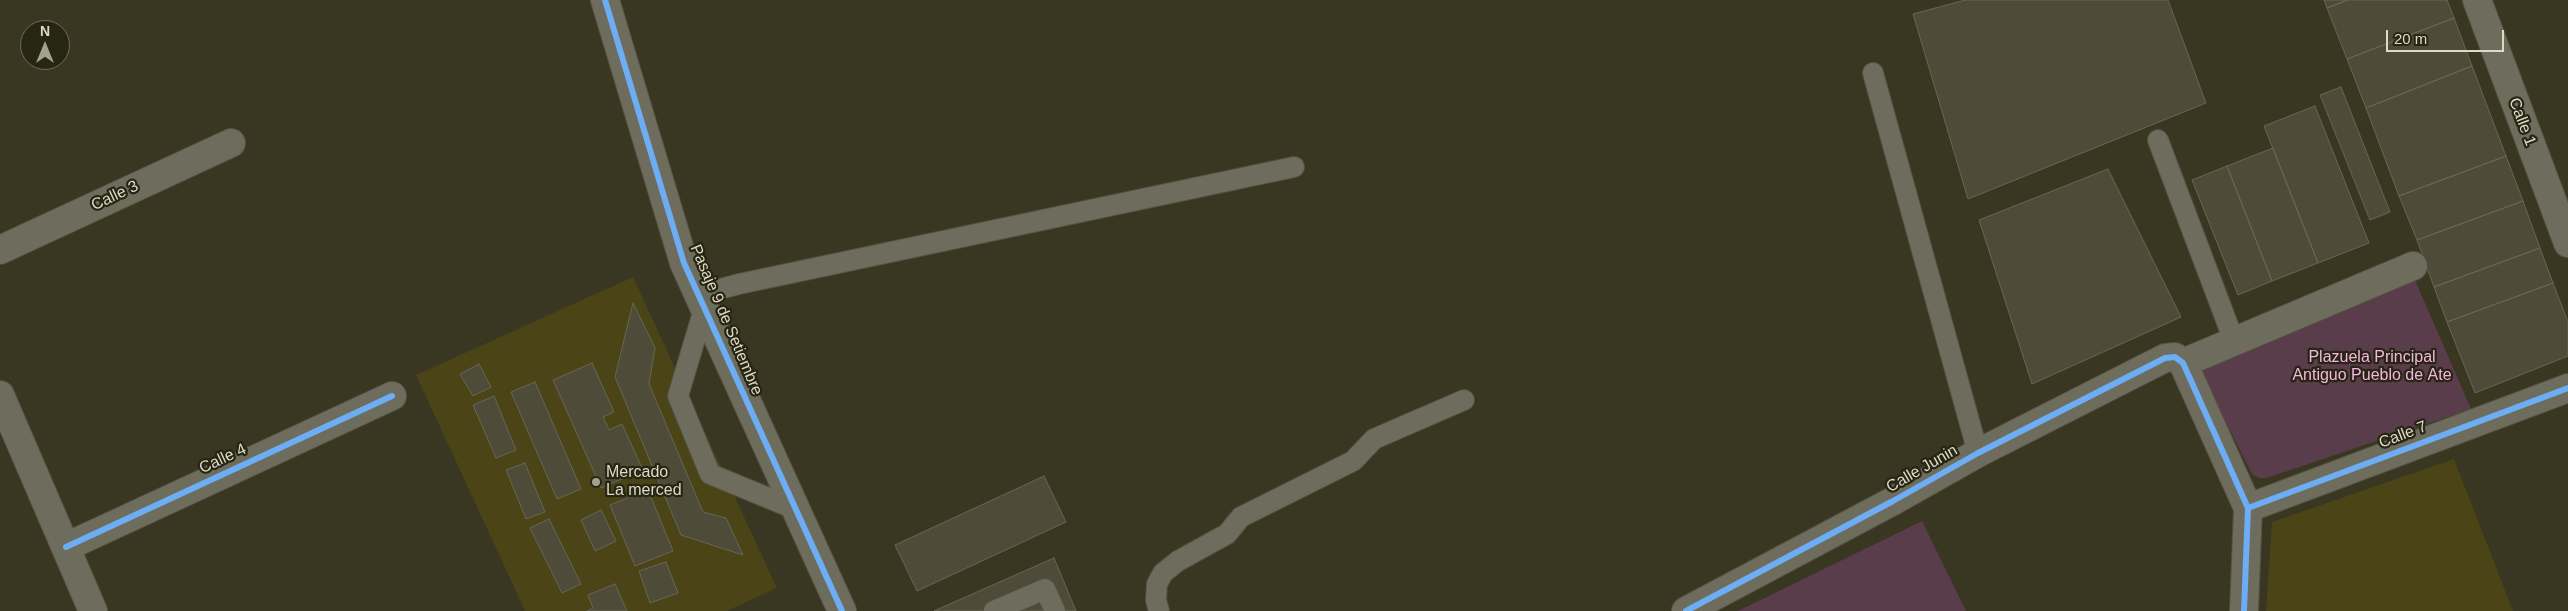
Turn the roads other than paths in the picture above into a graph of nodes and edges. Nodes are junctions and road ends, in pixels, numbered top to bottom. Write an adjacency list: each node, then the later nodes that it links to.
1 (605, 0): 10 (street, Pasaje 9 de Setiembre)
2 (2477, 0): 7 (street, Calle 1)
3 (1873, 73): 17 (lane)
4 (2158, 140): 11 (lane)
5 (231, 143): 8 (street, Calle 3)
6 (1294, 167): 10 (lane)
7 (2568, 243)
8 (0, 250)
9 (2413, 266): 11 (street, Calle Junin)
10 (701, 302): 18 (street, Pasaje 9 de Setiembre); 18 (lane)
11 (2234, 341): 12 (street, Calle Junin)
12 (2179, 360): 17 (street, Calle Junin); 19 (street)
13 (2568, 388): 19 (street, Calle 7)
14 (0, 395): 20 (street)
15 (392, 396): 20 (street, Calle 4)
16 (1464, 400): 25 (lane)
17 (1978, 453): 26 (street, Calle Junin)
18 (795, 508): 22 (street, Pasaje 9 de Setiembre)
19 (2248, 508): 27 (street)
20 (66, 547): 21 (street)
21 (93, 611)
22 (842, 611)
23 (994, 611): 24 (lane)
24 (1055, 611)
25 (1159, 611)
26 (1686, 611)
27 (2244, 611)

